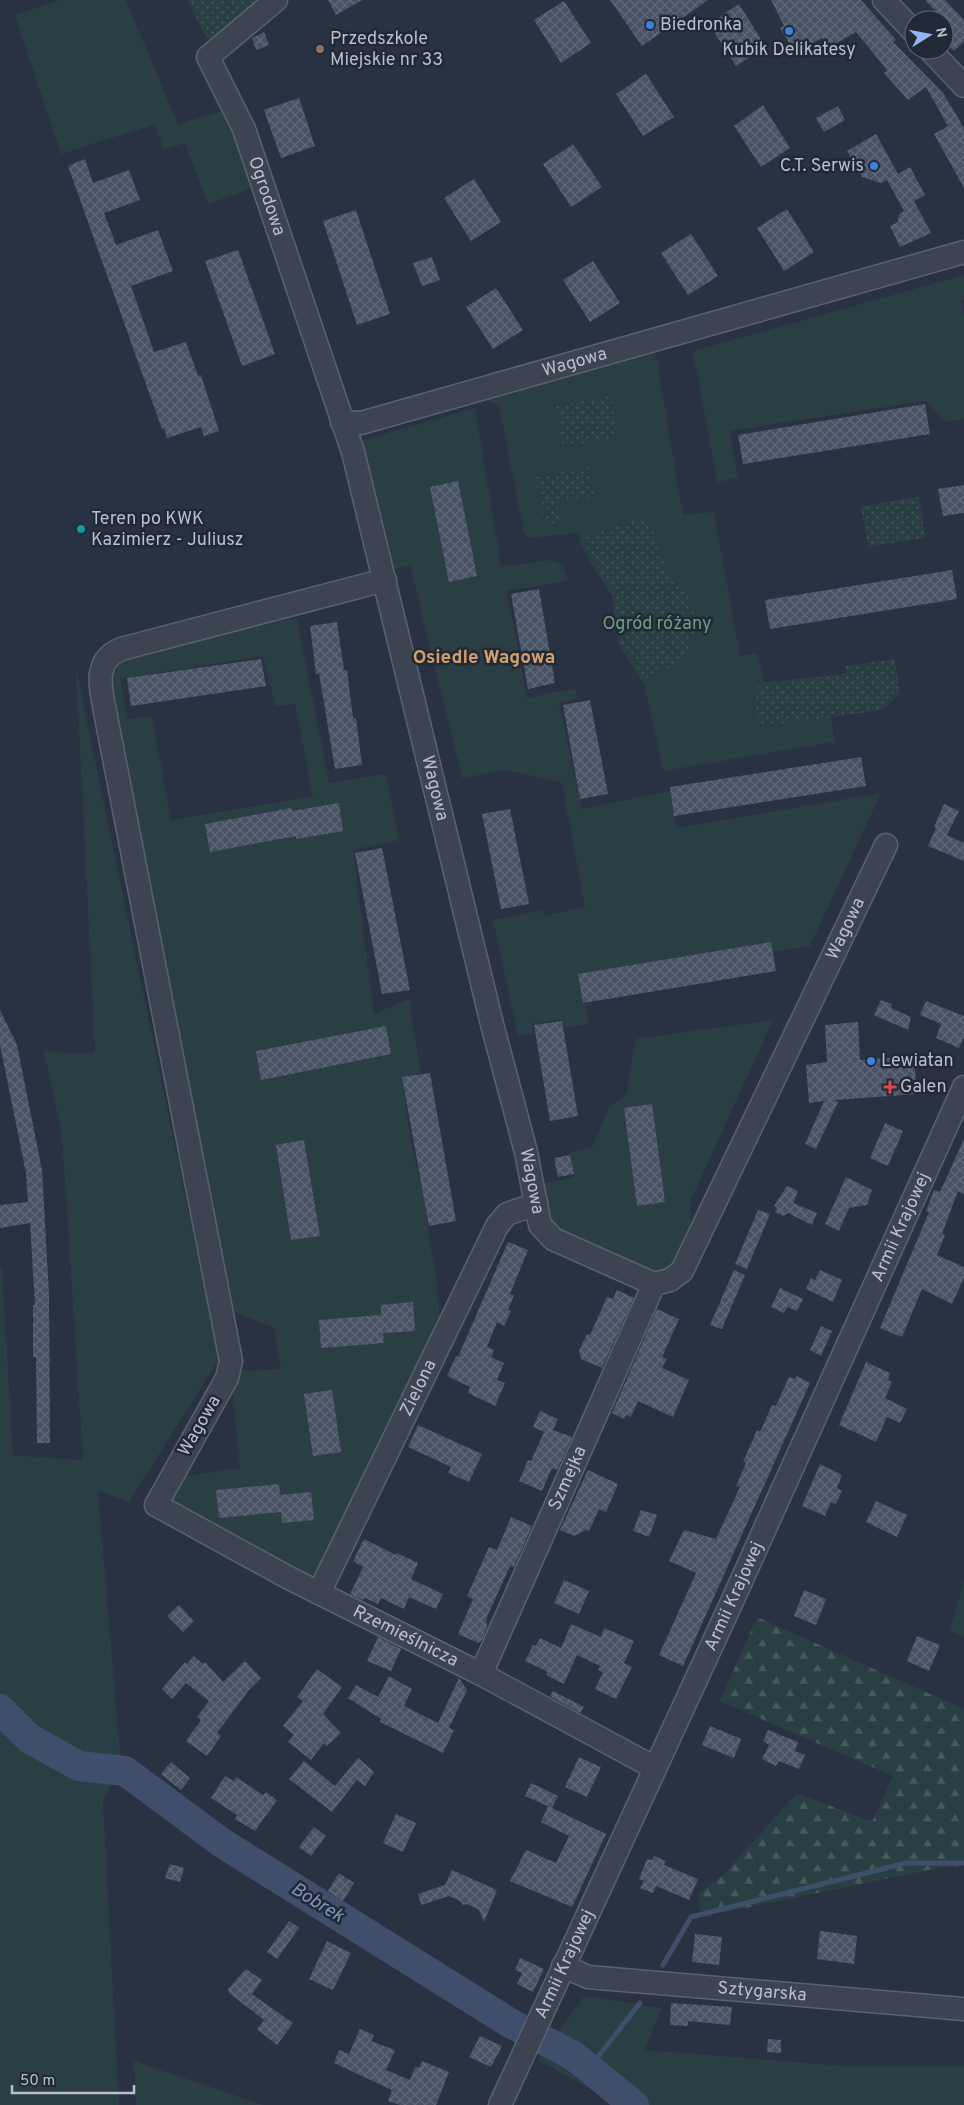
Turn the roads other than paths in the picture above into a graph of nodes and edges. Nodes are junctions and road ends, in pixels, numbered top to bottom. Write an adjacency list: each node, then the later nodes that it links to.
1 (276, 0): 7 (street, Ogrodowa)
2 (884, 0): 3 (street)
3 (904, 21)
4 (939, 60): 5 (street)
5 (964, 86)
6 (964, 252): 7 (street, Wagowa)
7 (342, 422): 8 (street, Wagowa)
8 (385, 580): 11 (street, Wagowa); 13 (street, Wagowa)
9 (886, 845): 12 (street, Wagowa)
10 (964, 1087): 16 (street, Armii Krajowej)
11 (536, 1204): 12 (street, Wagowa); 14 (street, Zielona)
12 (654, 1284): 15 (street, Szmejka)
13 (156, 1505): 14 (street, Rzemieślnicza)
14 (319, 1593): 15 (street, Rzemieślnicza)
15 (482, 1674): 16 (street, Rzemieślnicza)
16 (655, 1768): 17 (street, Armii Krajowej)
17 (563, 1966): 18 (street, Sztygarska); 19 (street, Armii Krajowej)
18 (964, 2009)
19 (500, 2105)

